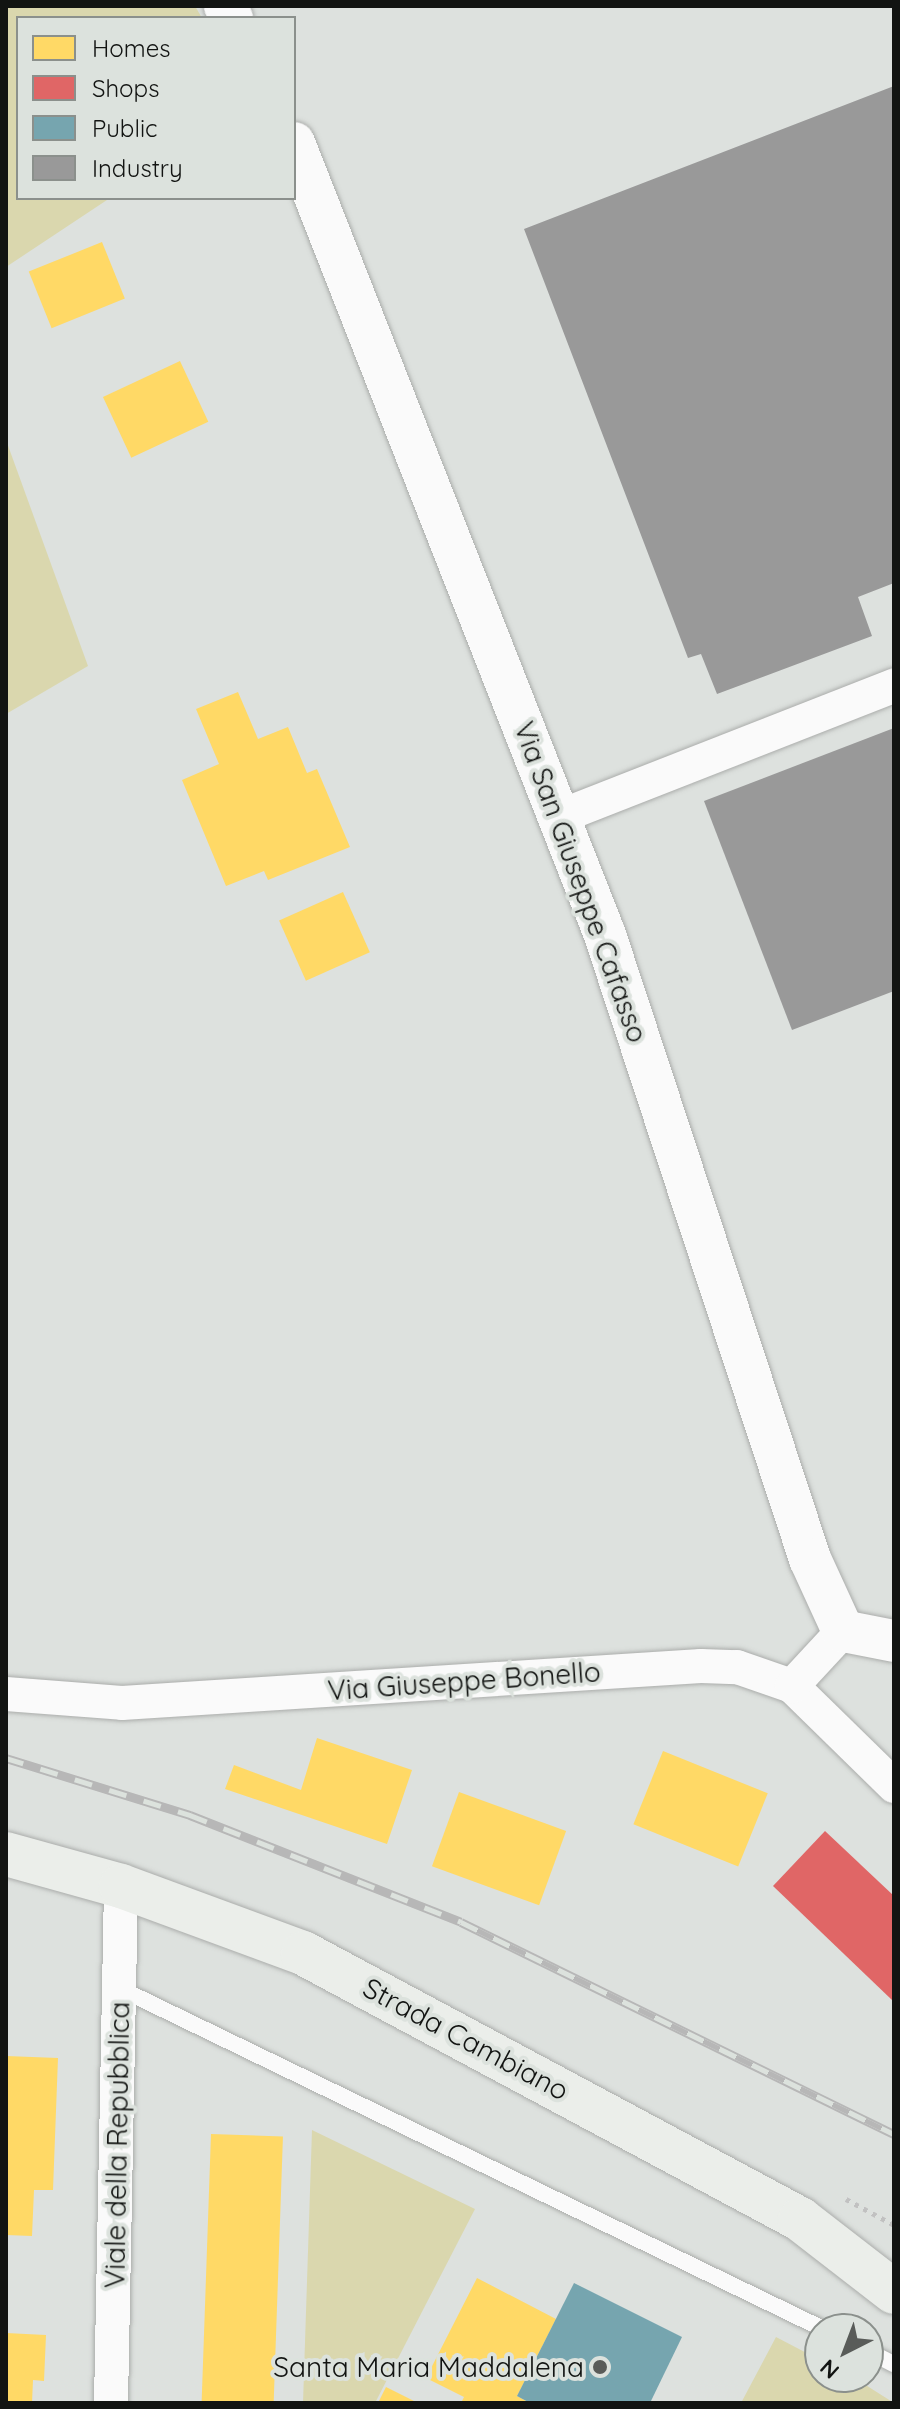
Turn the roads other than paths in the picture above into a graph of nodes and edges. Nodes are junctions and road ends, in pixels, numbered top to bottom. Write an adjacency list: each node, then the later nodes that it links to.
1 (296, 148): 3 (street, Via San Giuseppe Cafasso)
2 (894, 686): 3 (street)
3 (559, 817): 4 (street, Via San Giuseppe Cafasso)
4 (843, 1631): 5 (street); 6 (street)
5 (894, 1641)
6 (792, 1686): 7 (street, Via Giuseppe Bonello); 8 (street)
7 (6, 1694)
8 (894, 1786)
9 (6, 1854): 10 (main road, Strada Cambiano)
10 (121, 1886): 11 (street, Viale della Repubblica); 12 (main road, Strada Cambiano)
11 (121, 1989): 13 (lane); 14 (street, Viale della Repubblica)
12 (894, 2292)
13 (804, 2320)
14 (111, 2403)

